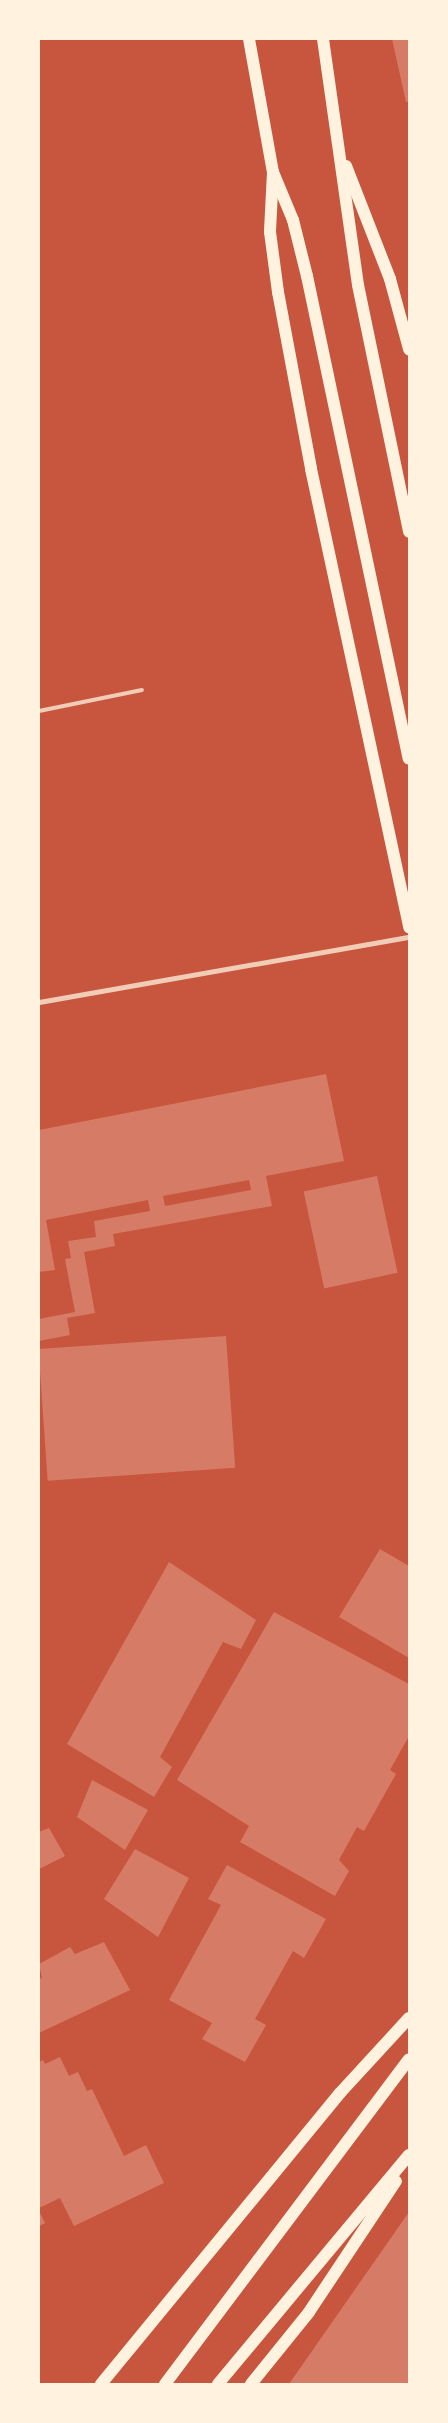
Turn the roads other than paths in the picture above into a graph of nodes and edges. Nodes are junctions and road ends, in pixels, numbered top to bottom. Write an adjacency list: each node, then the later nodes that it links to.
1 (249, 39): 4 (main road)
2 (323, 39): 3 (main road)
3 (343, 160): 5 (main road); 6 (main road)
4 (272, 172): 9 (main road); 10 (main road)
5 (409, 349)
6 (409, 532)
7 (142, 690): 8 (lane)
8 (39, 710)
9 (409, 758)
10 (409, 928)
11 (409, 937): 12 (street)
12 (39, 1002)
13 (409, 2018): 16 (main road)
14 (409, 2059): 17 (main road)
15 (409, 2157): 18 (main road); 19 (main road)
16 (101, 2384)
17 (165, 2384)
18 (218, 2384)
19 (251, 2384)

